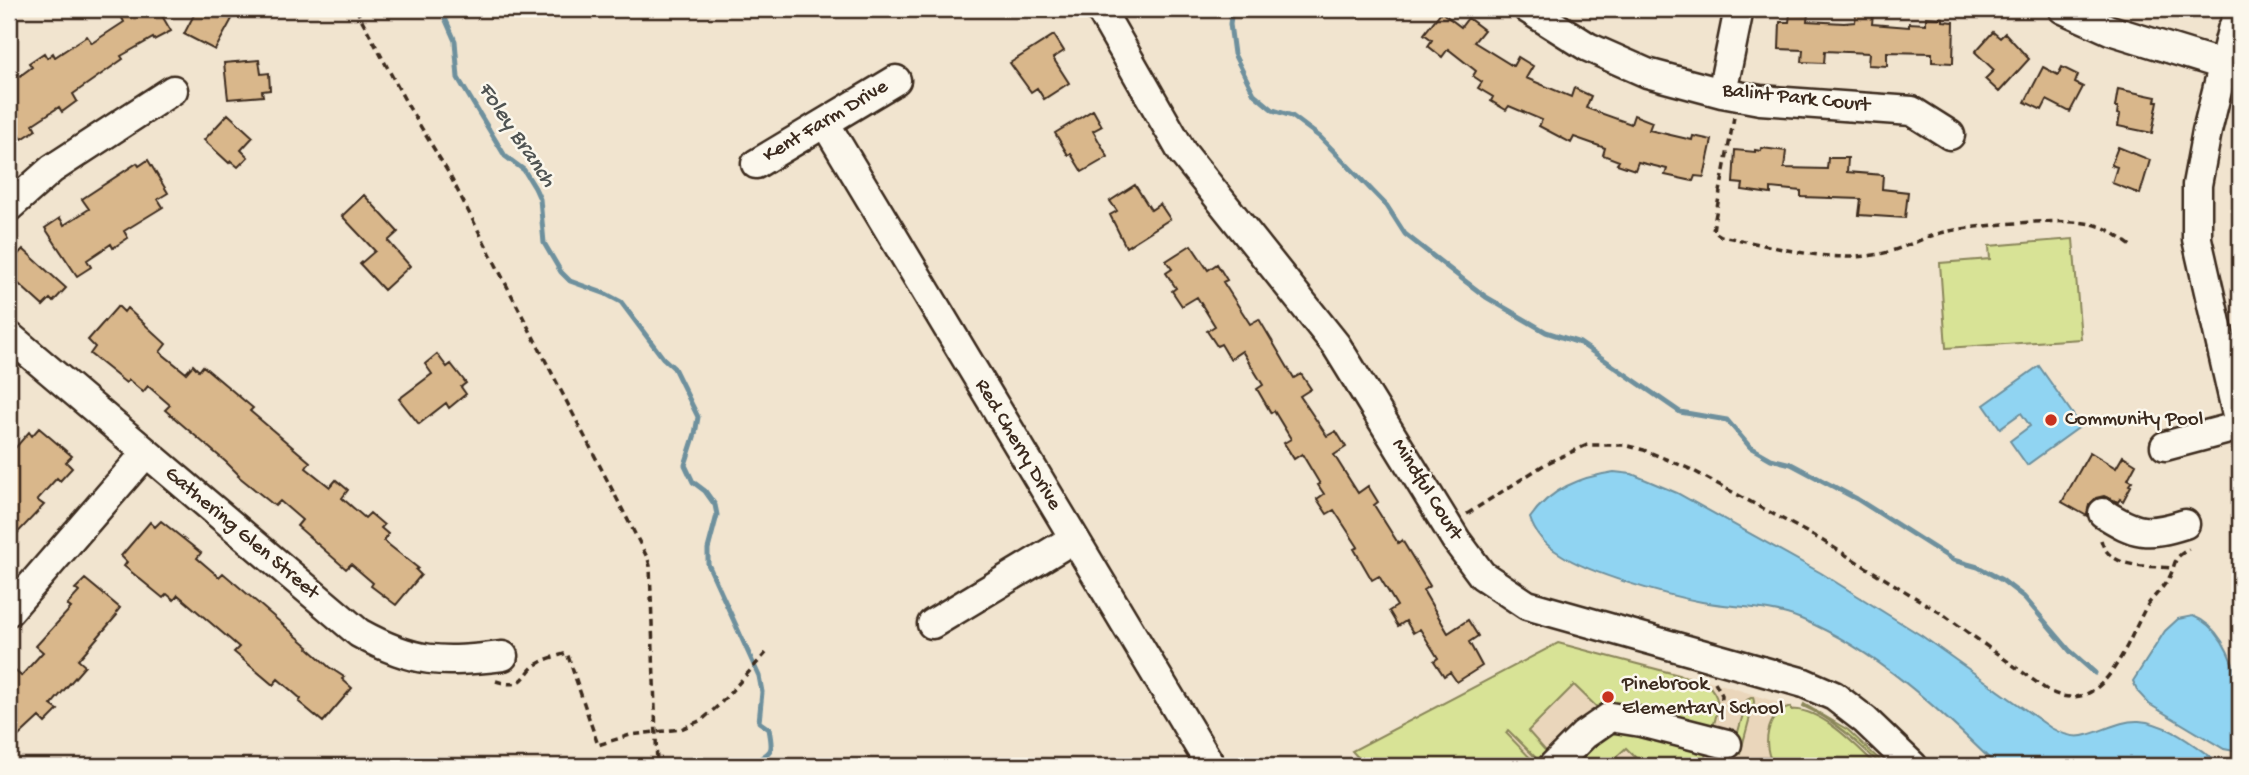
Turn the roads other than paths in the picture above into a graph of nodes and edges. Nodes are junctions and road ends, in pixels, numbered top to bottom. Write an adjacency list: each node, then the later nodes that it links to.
1 (1100, 9): 27 (street, Mindful Court)
2 (1528, 9): 9 (street, Balint Park Court)
3 (1740, 9): 9 (street)
4 (2063, 9): 6 (street)
5 (2240, 13): 6 (street)
6 (2232, 67): 15 (street)
7 (896, 80): 10 (street, Kent Farm Drive)
8 (173, 90): 13 (street)
9 (1730, 94): 11 (street, Balint Park Court)
10 (825, 122): 12 (street, Kent Farm Drive); 20 (street, Red Cherry Drive)
11 (1950, 135)
12 (756, 164)
13 (9, 207)
14 (9, 336): 17 (street, Gathering Glen Street)
15 (2240, 427): 16 (street)
16 (2165, 446)
17 (146, 453): 21 (street); 23 (street, Gathering Glen Street)
18 (2109, 517): 19 (street)
19 (2188, 536)
20 (1073, 539): 22 (street); 25 (street, Red Cherry Drive)
21 (9, 611)
22 (932, 624)
23 (503, 656)
24 (1727, 744): 26 (street)
25 (1211, 766)
26 (1553, 766)
27 (1913, 766)

